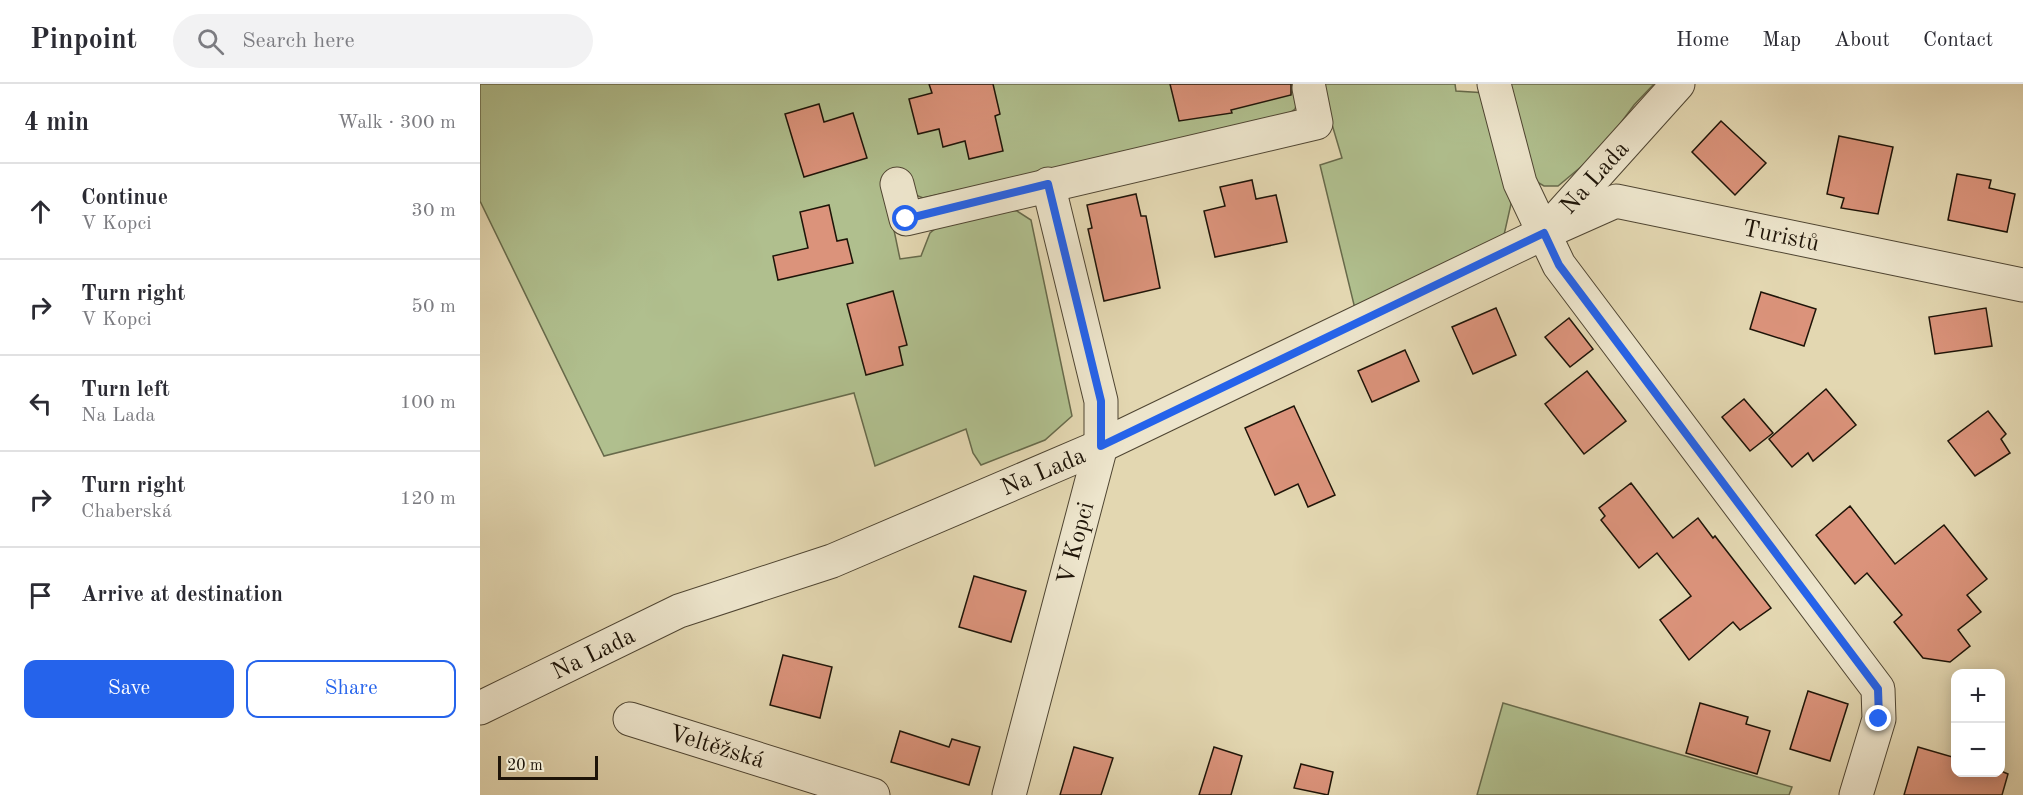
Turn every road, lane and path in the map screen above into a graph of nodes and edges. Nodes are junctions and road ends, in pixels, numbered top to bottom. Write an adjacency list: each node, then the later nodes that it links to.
1 (1494, 84): 6 (street)
2 (1678, 84): 6 (street, Na Lada)
3 (1309, 88): 5 (street)
4 (897, 184): 5 (street)
5 (1048, 184): 8 (street, V Kopci)
6 (1544, 233): 7 (street, Turistů); 8 (street, Na Lada); 13 (street)
7 (2023, 285)
8 (1101, 446): 9 (street, Na Lada); 12 (street, V Kopci)
9 (480, 708)
10 (630, 719): 11 (street, Veltěžská)
11 (873, 795)
12 (1009, 795)
13 (1856, 795)

